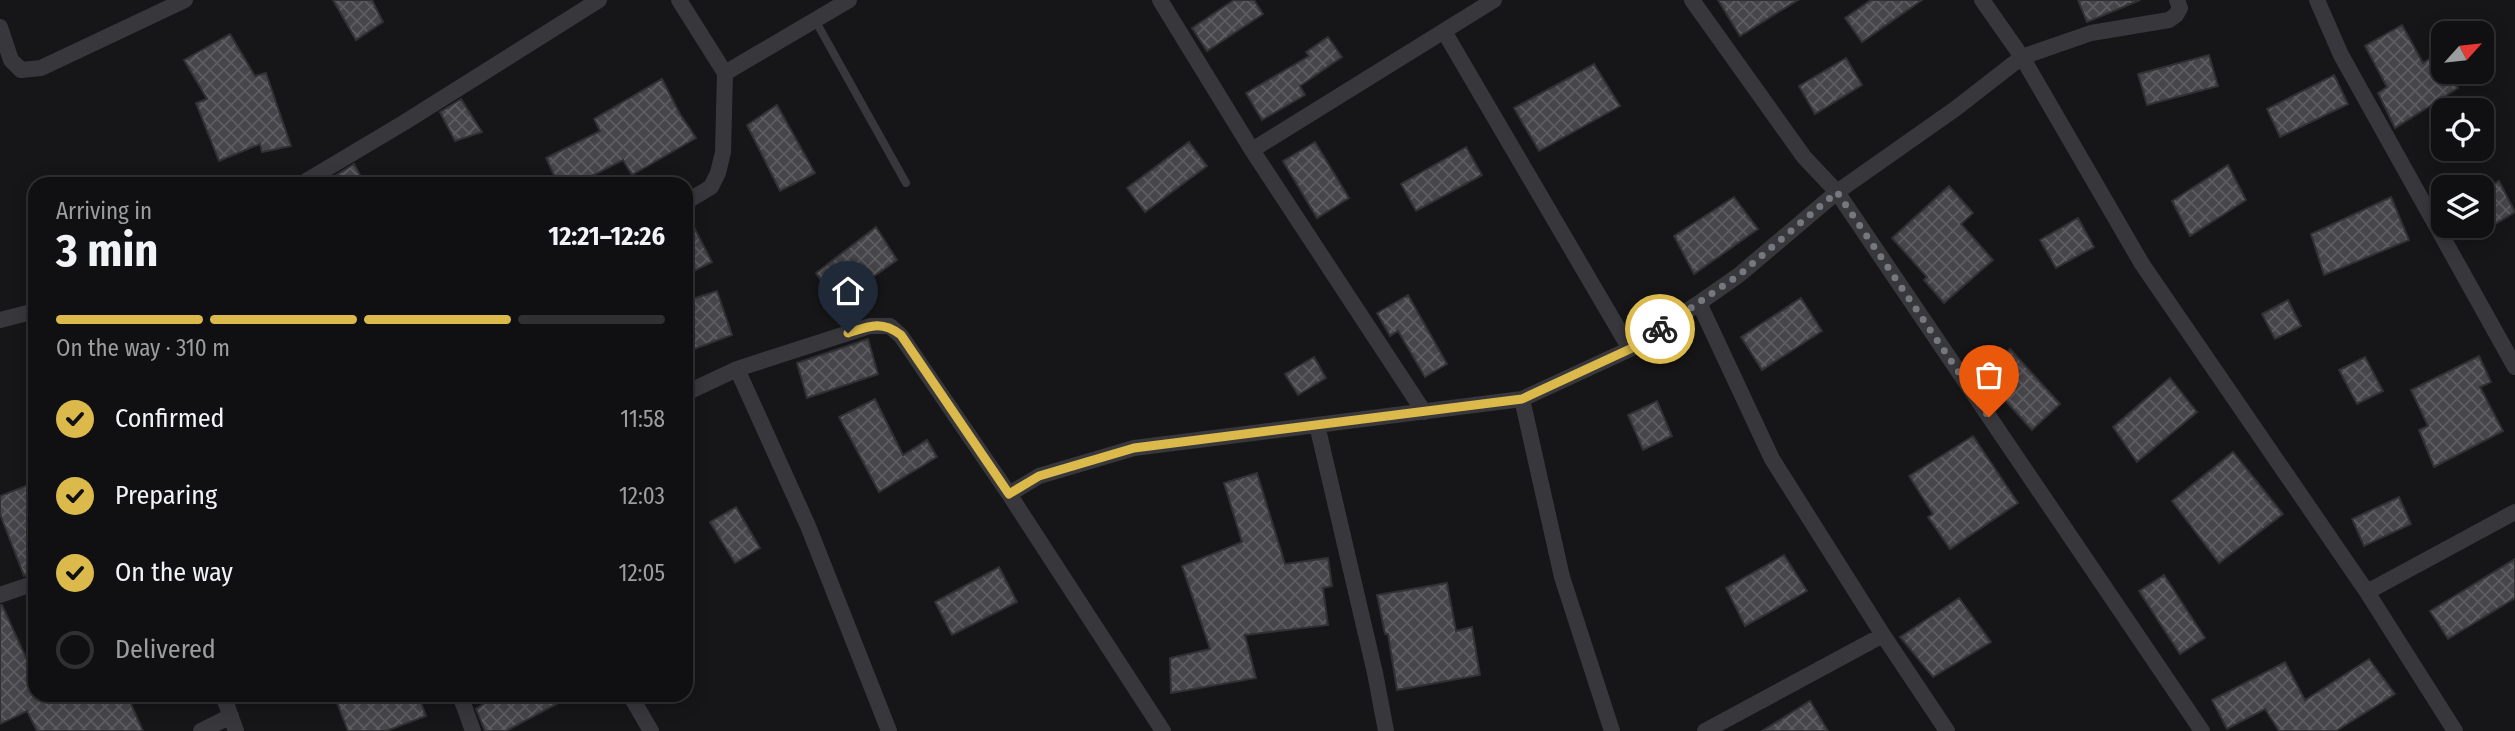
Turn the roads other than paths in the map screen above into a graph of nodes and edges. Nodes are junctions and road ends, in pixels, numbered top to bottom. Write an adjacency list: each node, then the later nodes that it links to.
1 (185, 0): 12 (street)
2 (599, 0): 17 (street)
3 (679, 0): 15 (street)
4 (849, 0): 11 (street)
5 (1160, 0): 16 (street)
6 (1494, 0): 13 (street)
7 (1692, 0): 19 (street)
8 (1982, 0): 14 (street)
9 (2177, 0): 14 (street)
10 (2317, 0): 25 (street)
11 (815, 20): 15 (street); 18 (lane)
12 (0, 27)
13 (1445, 33): 16 (street); 24 (street)
14 (2022, 57): 19 (street); 34 (street)
15 (725, 73): 20 (street)
16 (1252, 150): 29 (street)
17 (313, 177)
18 (906, 183)
19 (1837, 192): 21 (street); 50 (street)
20 (693, 198)
21 (1699, 303): 24 (street); 36 (street)
22 (28, 313): 23 (street)
23 (0, 320)
24 (1630, 349): 28 (street)
25 (2515, 367)
26 (737, 369): 27 (street); 31 (street); 45 (street)
27 (693, 390)
28 (1522, 399): 29 (street); 48 (street)
29 (1424, 412): 30 (street)
30 (1317, 425): 31 (street); 47 (street)
31 (1009, 494): 46 (street)
32 (2515, 512): 34 (street)
33 (28, 585): 35 (street)
34 (2367, 592): 51 (street)
35 (0, 595)
36 (1883, 635): 41 (street); 49 (street)
37 (226, 702): 40 (street)
38 (463, 702): 43 (street)
39 (634, 702): 44 (street)
40 (234, 724): 42 (street)
41 (1711, 730)
42 (201, 731)
43 (473, 731)
44 (651, 731)
45 (889, 731)
46 (1163, 731)
47 (1386, 731)
48 (1612, 731)
49 (1947, 731)
50 (2202, 731)
51 (2455, 731)

